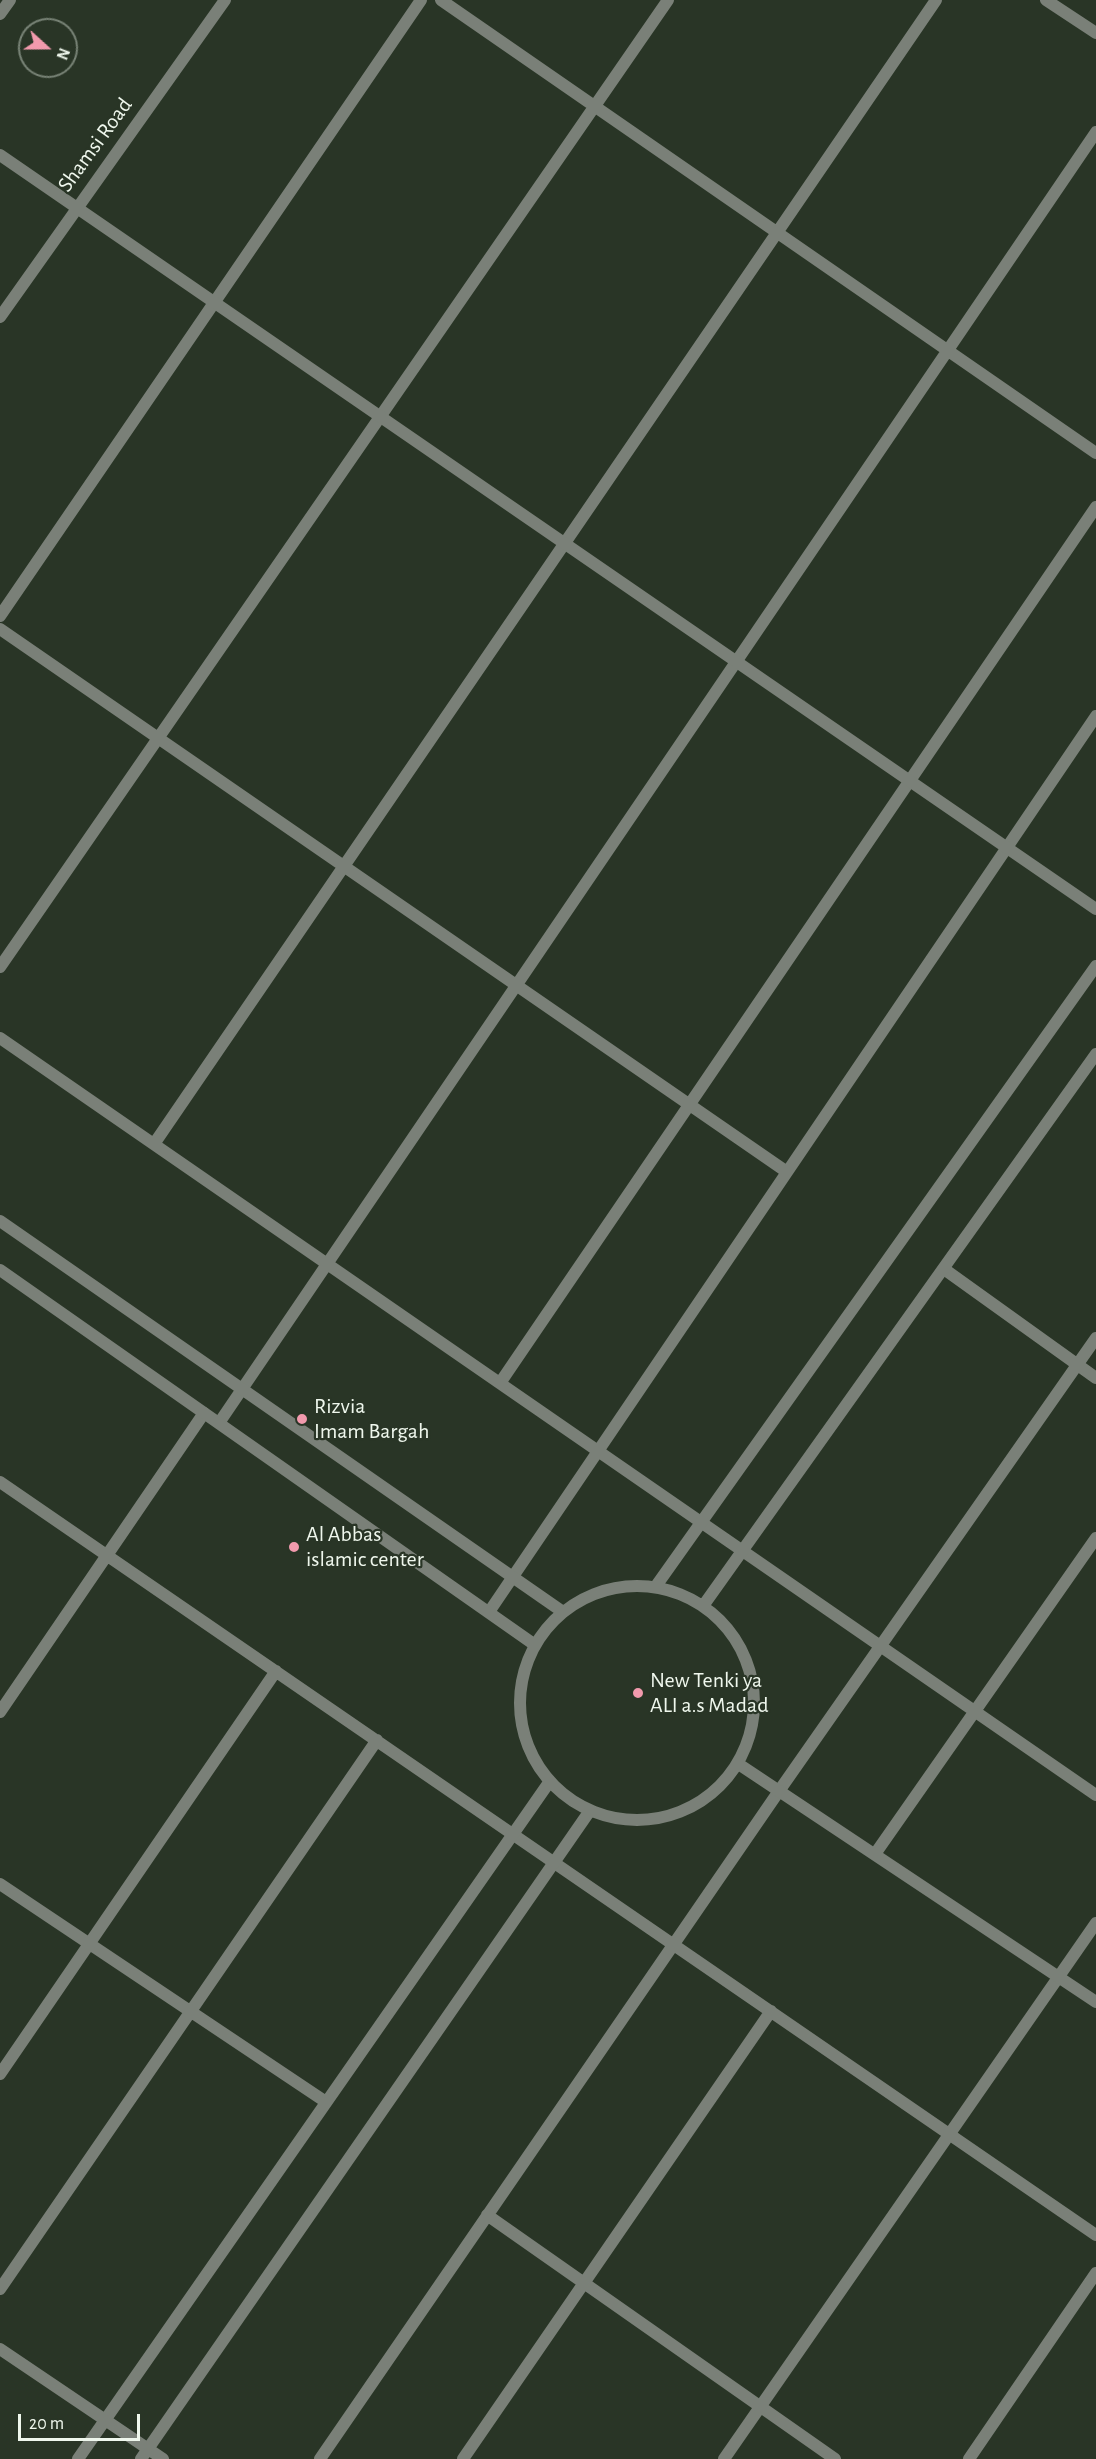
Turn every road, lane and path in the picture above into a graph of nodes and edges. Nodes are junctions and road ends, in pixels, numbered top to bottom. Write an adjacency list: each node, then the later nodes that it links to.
1 (10, 0): 8 (street)
2 (225, 0): 13 (street, Shamsi Road)
3 (421, 0): 15 (street)
4 (441, 0): 10 (street)
5 (668, 0): 10 (street)
6 (936, 0): 14 (street)
7 (1046, 0): 9 (street)
8 (0, 14)
9 (1096, 33)
10 (595, 106): 14 (street); 18 (street)
11 (1096, 132): 17 (street)
12 (0, 155): 13 (street)
13 (76, 208): 15 (street); 16 (street, Shamsi Road)
14 (777, 233): 17 (street); 21 (street)
15 (215, 303): 18 (street); 22 (street)
16 (0, 316)
17 (948, 351): 19 (street); 24 (street)
18 (380, 416): 21 (street); 26 (street)
19 (1096, 453)
20 (1096, 507): 27 (street)
21 (565, 543): 24 (street); 29 (street)
22 (0, 616)
23 (0, 630): 26 (street)
24 (737, 662): 27 (street); 33 (street)
25 (1096, 716): 28 (street)
26 (158, 738): 29 (street); 32 (street)
27 (909, 781): 28 (street); 36 (street)
28 (1007, 848): 30 (street); 38 (street)
29 (344, 866): 33 (street); 37 (street)
30 (1096, 909)
31 (1096, 966): 52 (street)
32 (0, 967)
33 (517, 986): 36 (street); 40 (street)
34 (0, 1038): 37 (street)
35 (1096, 1054): 41 (street)
36 (690, 1104): 38 (street); 46 (street)
37 (154, 1144): 40 (street)
38 (787, 1172): 50 (street)
39 (0, 1221): 47 (street)
40 (328, 1265): 46 (street); 47 (street)
41 (944, 1269): 44 (street); 54 (street)
42 (0, 1270): 48 (street)
43 (1096, 1338): 44 (street)
44 (1077, 1365): 45 (street); 62 (street)
45 (1096, 1378)
46 (500, 1383): 50 (street)
47 (242, 1389): 49 (street); 56 (street)
48 (204, 1413): 49 (street); 55 (street)
49 (219, 1423): 59 (street)
50 (598, 1451): 52 (street); 56 (street)
51 (0, 1482): 55 (street)
52 (702, 1522): 54 (street); 57 (street)
53 (1096, 1539): 64 (street)
54 (742, 1551): 58 (street); 62 (street)
55 (108, 1556): 63 (street); 65 (street)
56 (513, 1577): 59 (street); 60 (street)
57 (656, 1586): 58 (street); 60 (street)
58 (703, 1606): 67 (street)
59 (489, 1612): 61 (street)
60 (563, 1612): 61 (street)
61 (535, 1644): 68 (street)
62 (881, 1646): 64 (street); 69 (street)
63 (276, 1671): 66 (street); 77 (street)
64 (975, 1711): 70 (street); 73 (street)
65 (0, 1712)
66 (376, 1740): 72 (street); 81 (street)
67 (740, 1765): 69 (street); 71 (street)
68 (550, 1781): 71 (street); 72 (street)
69 (779, 1791): 73 (street); 78 (street)
70 (1096, 1795)
71 (589, 1812): 74 (street)
72 (513, 1834): 74 (street); 84 (street)
73 (875, 1854): 79 (street)
74 (555, 1863): 78 (street); 94 (street)
75 (0, 1884): 77 (street)
76 (1096, 1923): 79 (street)
77 (89, 1944): 81 (street); 83 (street)
78 (674, 1944): 82 (street); 86 (street)
79 (1059, 1977): 80 (street); 85 (street)
80 (1096, 2002)
81 (190, 2011): 84 (street); 90 (street)
82 (771, 2011): 85 (street); 89 (street)
83 (0, 2074)
84 (326, 2102): 93 (street)
85 (950, 2134): 87 (street); 92 (street)
86 (487, 2215): 89 (street); 97 (street)
87 (1096, 2235)
88 (1096, 2273): 101 (street)
89 (584, 2283): 92 (street); 98 (street)
90 (0, 2289)
91 (0, 2349): 93 (street)
92 (761, 2407): 99 (street); 100 (street)
93 (105, 2420): 94 (street); 95 (street)
94 (145, 2454): 96 (street)
95 (78, 2459)
96 (163, 2459)
97 (320, 2459)
98 (463, 2459)
99 (724, 2459)
100 (835, 2459)
101 (969, 2459)

